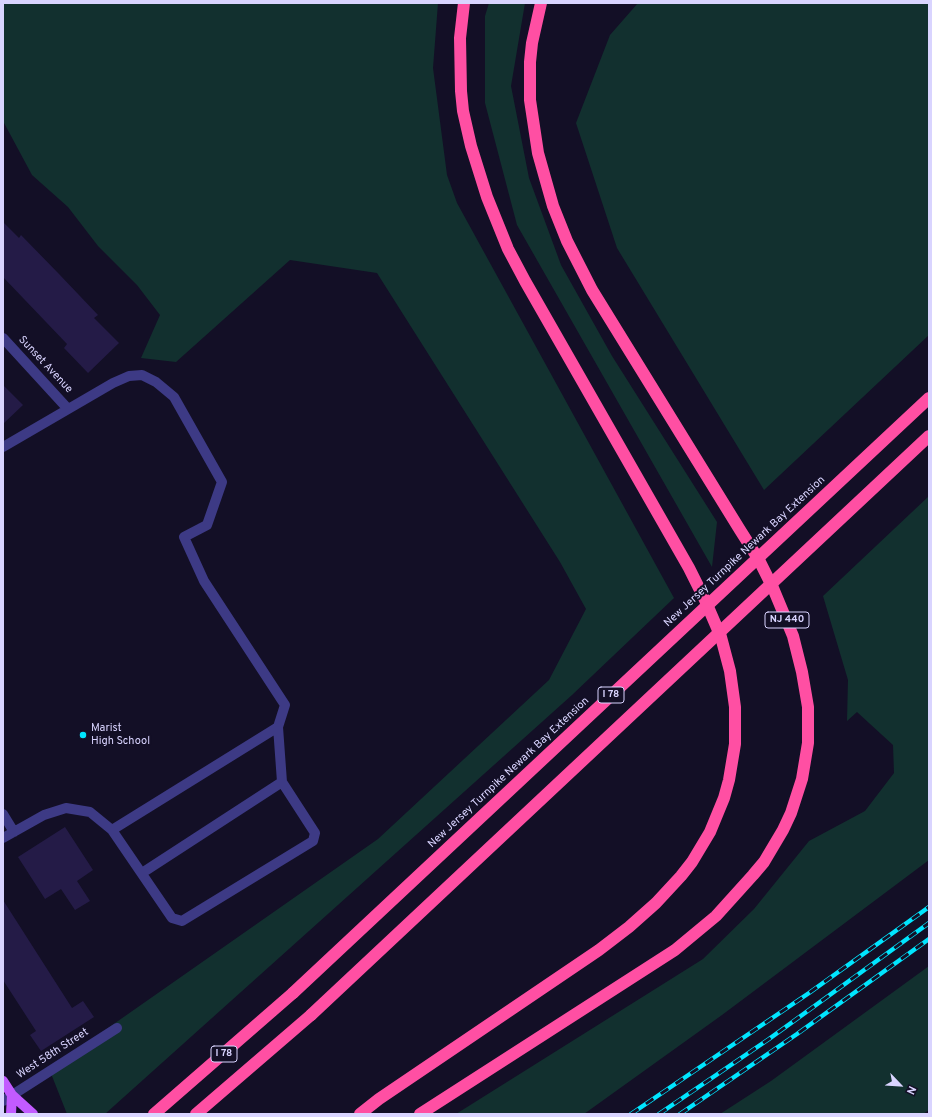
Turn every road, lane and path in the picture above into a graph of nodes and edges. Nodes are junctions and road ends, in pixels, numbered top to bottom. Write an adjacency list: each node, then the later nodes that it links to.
1 (464, 3): 23 (highway)
2 (541, 3): 24 (highway, NJ 440)
3 (3, 338): 5 (street, Sunset Avenue)
4 (929, 398): 21 (highway, New Jersey Turnpike Newark Bay Extension / I 78, bridge)
5 (68, 409): 7 (street); 8 (street)
6 (929, 436): 22 (highway, I 78, bridge)
7 (3, 447)
8 (278, 726): 9 (street); 11 (street)
9 (282, 782): 14 (street); 14 (street)
10 (3, 814): 12 (street)
11 (112, 830): 12 (street); 14 (street)
12 (14, 832): 13 (street)
13 (3, 838)
14 (142, 873)
15 (117, 1028): 17 (street, West 58th Street)
16 (3, 1081): 17 (main road)
17 (12, 1095): 18 (street, West 58th Street); 19 (main road); 20 (main road)
18 (3, 1101)
19 (12, 1114)
20 (32, 1114)
21 (154, 1114)
22 (196, 1114)
23 (360, 1114)
24 (420, 1114)

